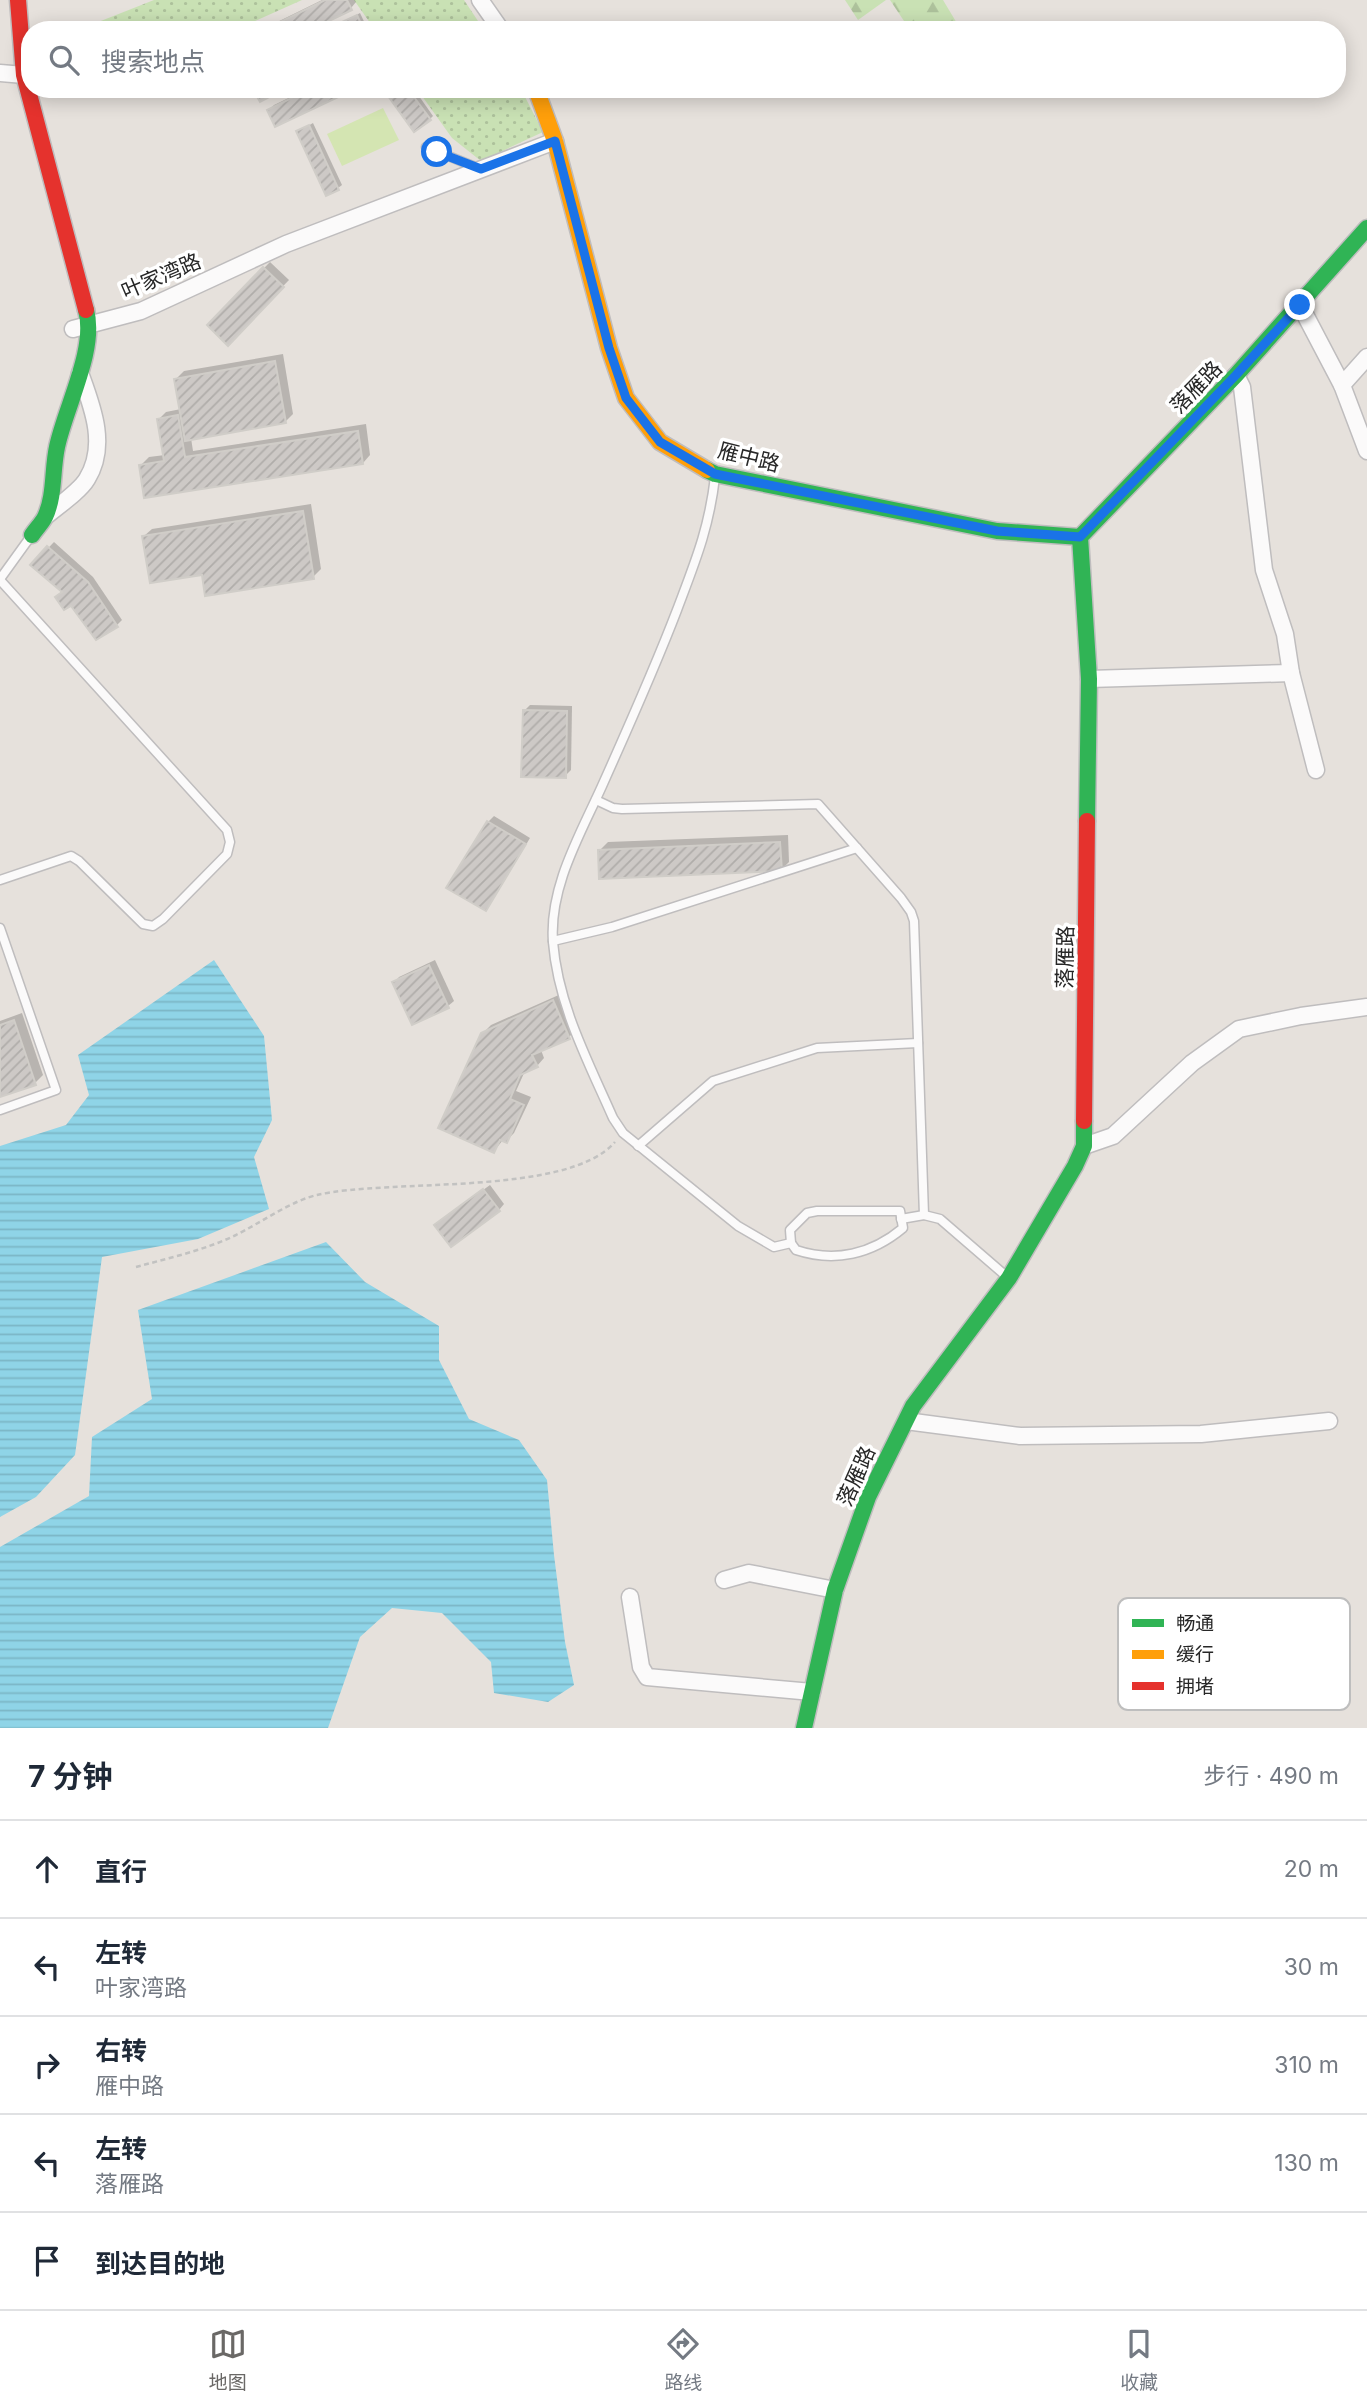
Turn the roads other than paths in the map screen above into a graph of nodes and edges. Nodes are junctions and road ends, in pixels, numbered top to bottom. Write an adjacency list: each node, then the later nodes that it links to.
1 (19, 0): 4 (street)
2 (480, 0): 3 (street)
3 (495, 21)
4 (21, 30)
5 (0, 73): 6 (street)
6 (21, 75)
7 (30, 98): 14 (street)
8 (539, 98): 9 (street, 雁中路)
9 (555, 141): 11 (street, 叶家湾路); 21 (street, 雁中路)
10 (426, 147): 11 (lane)
11 (481, 169): 14 (street, 叶家湾路)
12 (1367, 228): 13 (street, 落雁路)
13 (1300, 305): 18 (street, 落雁路); 19 (street)
14 (90, 323): 15 (street, 叶家湾路); 17 (street)
15 (73, 329)
16 (1367, 357): 19 (street)
17 (80, 373): 22 (street); 22 (street)
18 (1236, 375): 24 (street, 落雁路); 26 (street)
19 (1342, 385): 20 (street)
20 (1367, 451)
21 (715, 474): 24 (street, 雁中路); 29 (lane)
22 (45, 517): 23 (street)
23 (32, 535): 25 (lane)
24 (1080, 537): 27 (street, 落雁路)
25 (0, 579): 31 (lane)
26 (1291, 673): 27 (street); 28 (street)
27 (1089, 679): 38 (street, 落雁路)
28 (1316, 770)
29 (596, 800): 30 (lane); 33 (lane)
30 (857, 848): 33 (lane); 35 (lane)
31 (0, 880)
32 (0, 928): 36 (lane)
33 (553, 941): 37 (lane)
34 (1367, 1007): 38 (street)
35 (918, 1043): 37 (lane); 39 (lane)
36 (0, 1110)
37 (638, 1146): 41 (lane)
38 (1084, 1146): 42 (street, 落雁路)
39 (924, 1215): 40 (lane); 42 (lane)
40 (901, 1219): 41 (lane); 41 (lane)
41 (791, 1242)
42 (1009, 1278): 43 (street, 落雁路)
43 (906, 1421): 44 (street); 46 (street, 落雁路)
44 (1329, 1421)
45 (724, 1580): 46 (street)
46 (835, 1590): 48 (street, 落雁路)
47 (630, 1597): 48 (street)
48 (811, 1692): 49 (street, 落雁路)
49 (804, 1728)

